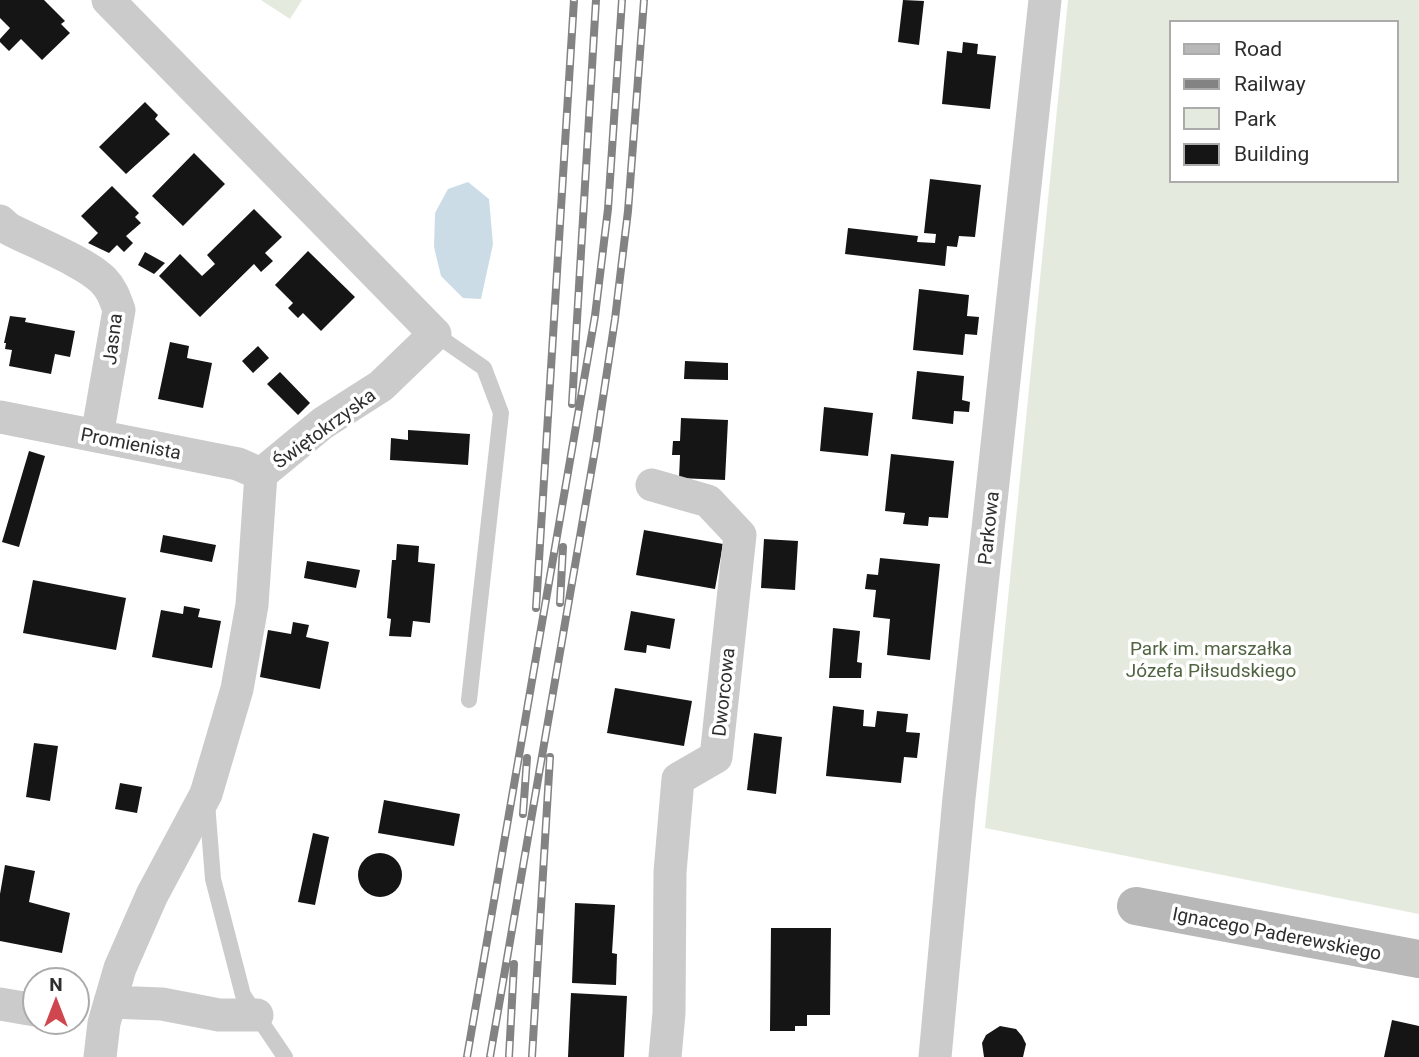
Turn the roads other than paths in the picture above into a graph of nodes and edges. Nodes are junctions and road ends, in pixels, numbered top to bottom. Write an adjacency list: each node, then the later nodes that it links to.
1 (108, 0): 4 (street)
2 (1045, 0): 20 (street, Parkowa)
3 (0, 221): 6 (street, Jasna)
4 (435, 334): 7 (street, Świętokrzyska); 9 (lane)
5 (0, 417): 6 (street, Promienista)
6 (97, 436): 7 (street, Promienista)
7 (261, 474): 10 (street, Świętokrzyska)
8 (652, 485): 19 (street, Dworcowa)
9 (469, 700)
10 (206, 794): 15 (street, Świętokrzyska); 16 (lane)
11 (1136, 906): 12 (street, Ignacego Paderewskiego)
12 (1419, 959)
13 (0, 1004): 14 (street)
14 (21, 1008)
15 (97, 1015): 16 (street); 17 (street, Świętokrzyska)
16 (257, 1015): 18 (lane)
17 (100, 1057)
18 (285, 1057)
19 (665, 1057)
20 (934, 1057)

